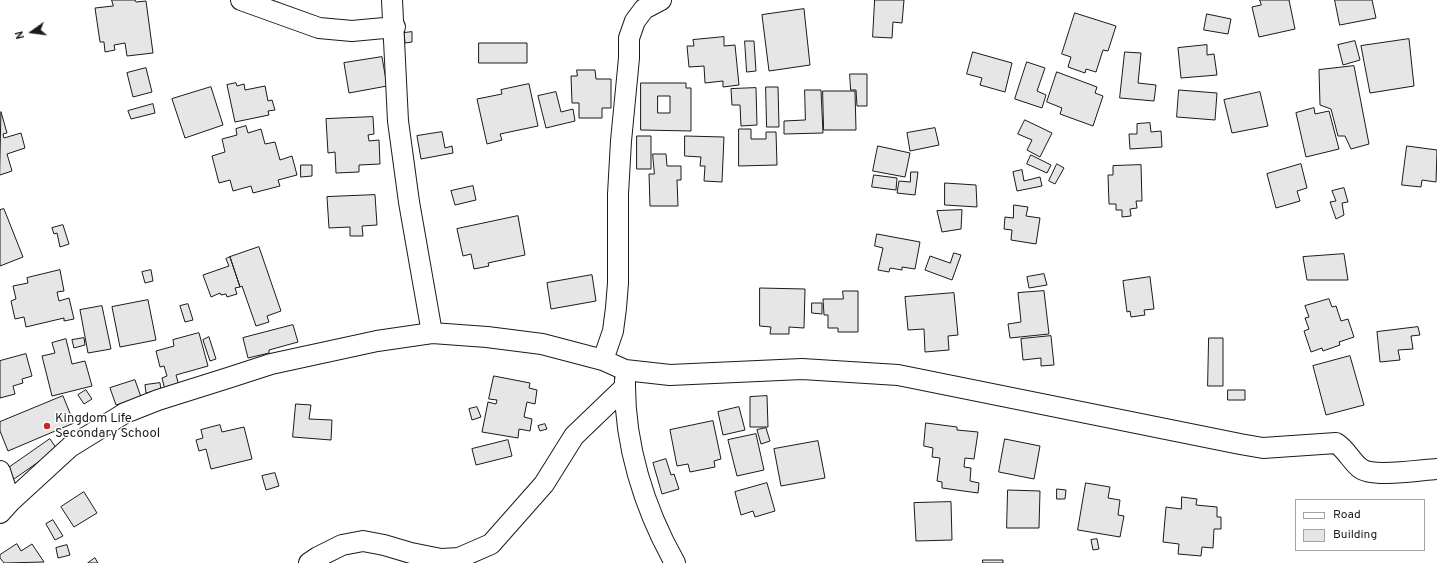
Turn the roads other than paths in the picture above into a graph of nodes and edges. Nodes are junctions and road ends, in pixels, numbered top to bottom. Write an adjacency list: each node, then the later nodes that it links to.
1 (241, 0): 4 (street)
2 (392, 0): 4 (street)
3 (661, 0): 6 (street)
4 (394, 27): 5 (street)
5 (432, 334): 6 (street); 10 (street)
6 (603, 360): 7 (street)
7 (625, 379): 8 (street); 11 (street); 12 (street)
8 (1437, 469)
9 (0, 471): 10 (street)
10 (5, 507)
11 (309, 563)
12 (675, 563)

